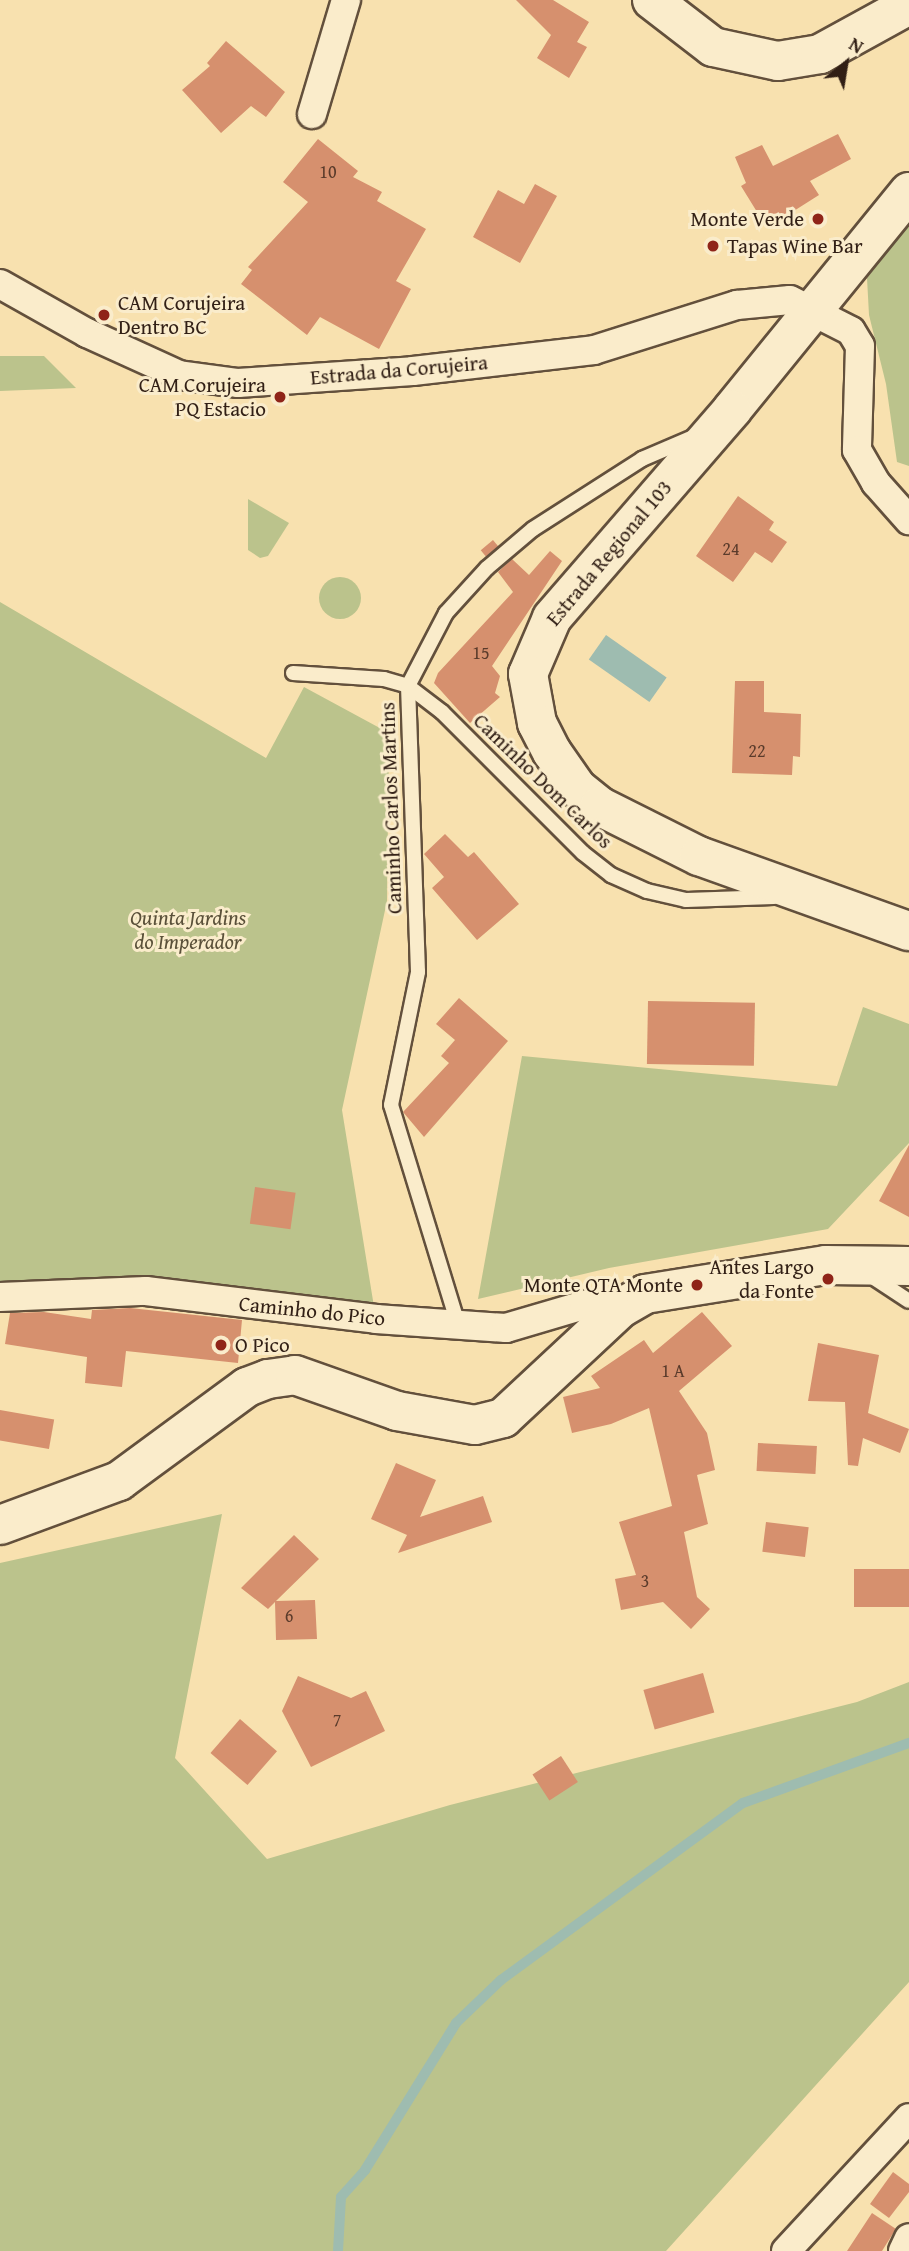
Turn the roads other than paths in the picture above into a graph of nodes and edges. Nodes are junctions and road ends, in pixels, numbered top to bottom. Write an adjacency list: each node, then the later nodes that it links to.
1 (346, 0): 4 (street)
2 (652, 0): 3 (main road)
3 (909, 5)
4 (312, 114)
5 (909, 192): 7 (main road, Estrada Regional 103)
6 (0, 284): 7 (street, Estrada da Corujeira)
7 (812, 310): 8 (main road, Estrada Regional 103); 9 (street, Estrada da Corujeira)
8 (712, 431): 11 (lane, Caminho Carlos Martins); 12 (main road, Estrada Regional 103)
9 (909, 520)
10 (293, 673): 11 (lane, Caminho Dom Carlos)
11 (408, 686): 12 (lane, Caminho Dom Carlos); 19 (lane, Caminho Carlos Martins)
12 (814, 896): 13 (main road, Estrada Regional 103)
13 (909, 931)
14 (852, 1263): 15 (main road); 17 (lane); 18 (main road)
15 (909, 1266)
16 (0, 1297): 19 (street, Caminho do Pico)
17 (909, 1301)
18 (621, 1308): 19 (street, Caminho do Pico); 20 (main road)
19 (458, 1324)
20 (0, 1525)
21 (909, 2118): 23 (street)
22 (909, 2238): 24 (street)
23 (786, 2251)
24 (903, 2251)

